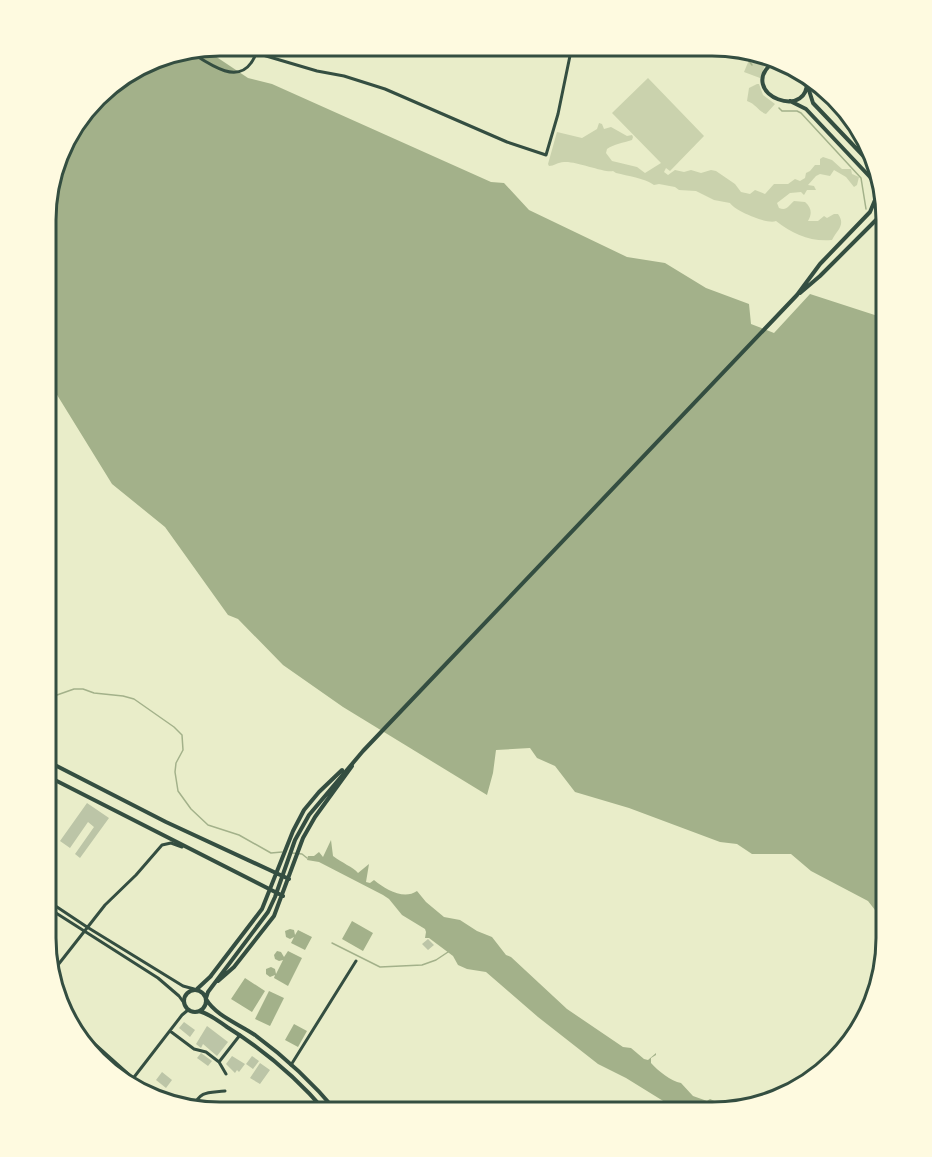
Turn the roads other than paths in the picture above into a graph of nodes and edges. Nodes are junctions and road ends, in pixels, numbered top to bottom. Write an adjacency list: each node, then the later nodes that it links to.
1 (255, 56): 4 (street)
2 (263, 56): 3 (street)
3 (570, 56)
4 (199, 57)
5 (768, 68): 8 (main road)
6 (807, 85): 8 (main road)
7 (808, 86): 9 (main road)
8 (790, 102): 10 (main road)
9 (864, 156)
10 (871, 179)
11 (875, 200): 13 (main road)
12 (876, 221): 13 (main road)
13 (797, 295): 14 (main road)
14 (363, 751): 18 (main road); 19 (main road); 26 (main road)
15 (56, 766): 18 (main road)
16 (56, 781): 17 (main road)
17 (194, 850): 20 (main road); 24 (street)
18 (276, 874): 19 (main road); 20 (main road)
19 (289, 879): 21 (main road)
20 (271, 890): 21 (main road); 29 (main road)
21 (283, 896): 30 (main road)
22 (56, 906): 24 (street)
23 (56, 913): 25 (street)
24 (87, 927): 25 (street); 31 (street)
25 (84, 932): 28 (street); 33 (street)
26 (231, 961): 29 (main road); 30 (main road)
27 (356, 961): 43 (street)
28 (58, 965)
29 (210, 977): 31 (main road)
30 (216, 982): 32 (main road)
31 (195, 989): 32 (main road); 33 (main road)
32 (206, 999): 35 (main road); 38 (main road)
33 (184, 1003): 34 (main road)
34 (188, 1010): 35 (main road); 36 (street)
35 (199, 1011): 37 (main road)
36 (170, 1031): 42 (street); 46 (street)
37 (240, 1035): 39 (main road); 42 (street)
38 (255, 1035): 39 (main road); 43 (main road)
39 (249, 1042): 49 (main road)
40 (99, 1048): 41 (street)
41 (106, 1054): 45 (street)
42 (219, 1062): 44 (street)
43 (291, 1065): 50 (main road)
44 (226, 1074)
45 (130, 1075)
46 (134, 1078)
47 (225, 1091): 48 (street)
48 (197, 1099)
49 (315, 1101)
50 (326, 1101)

